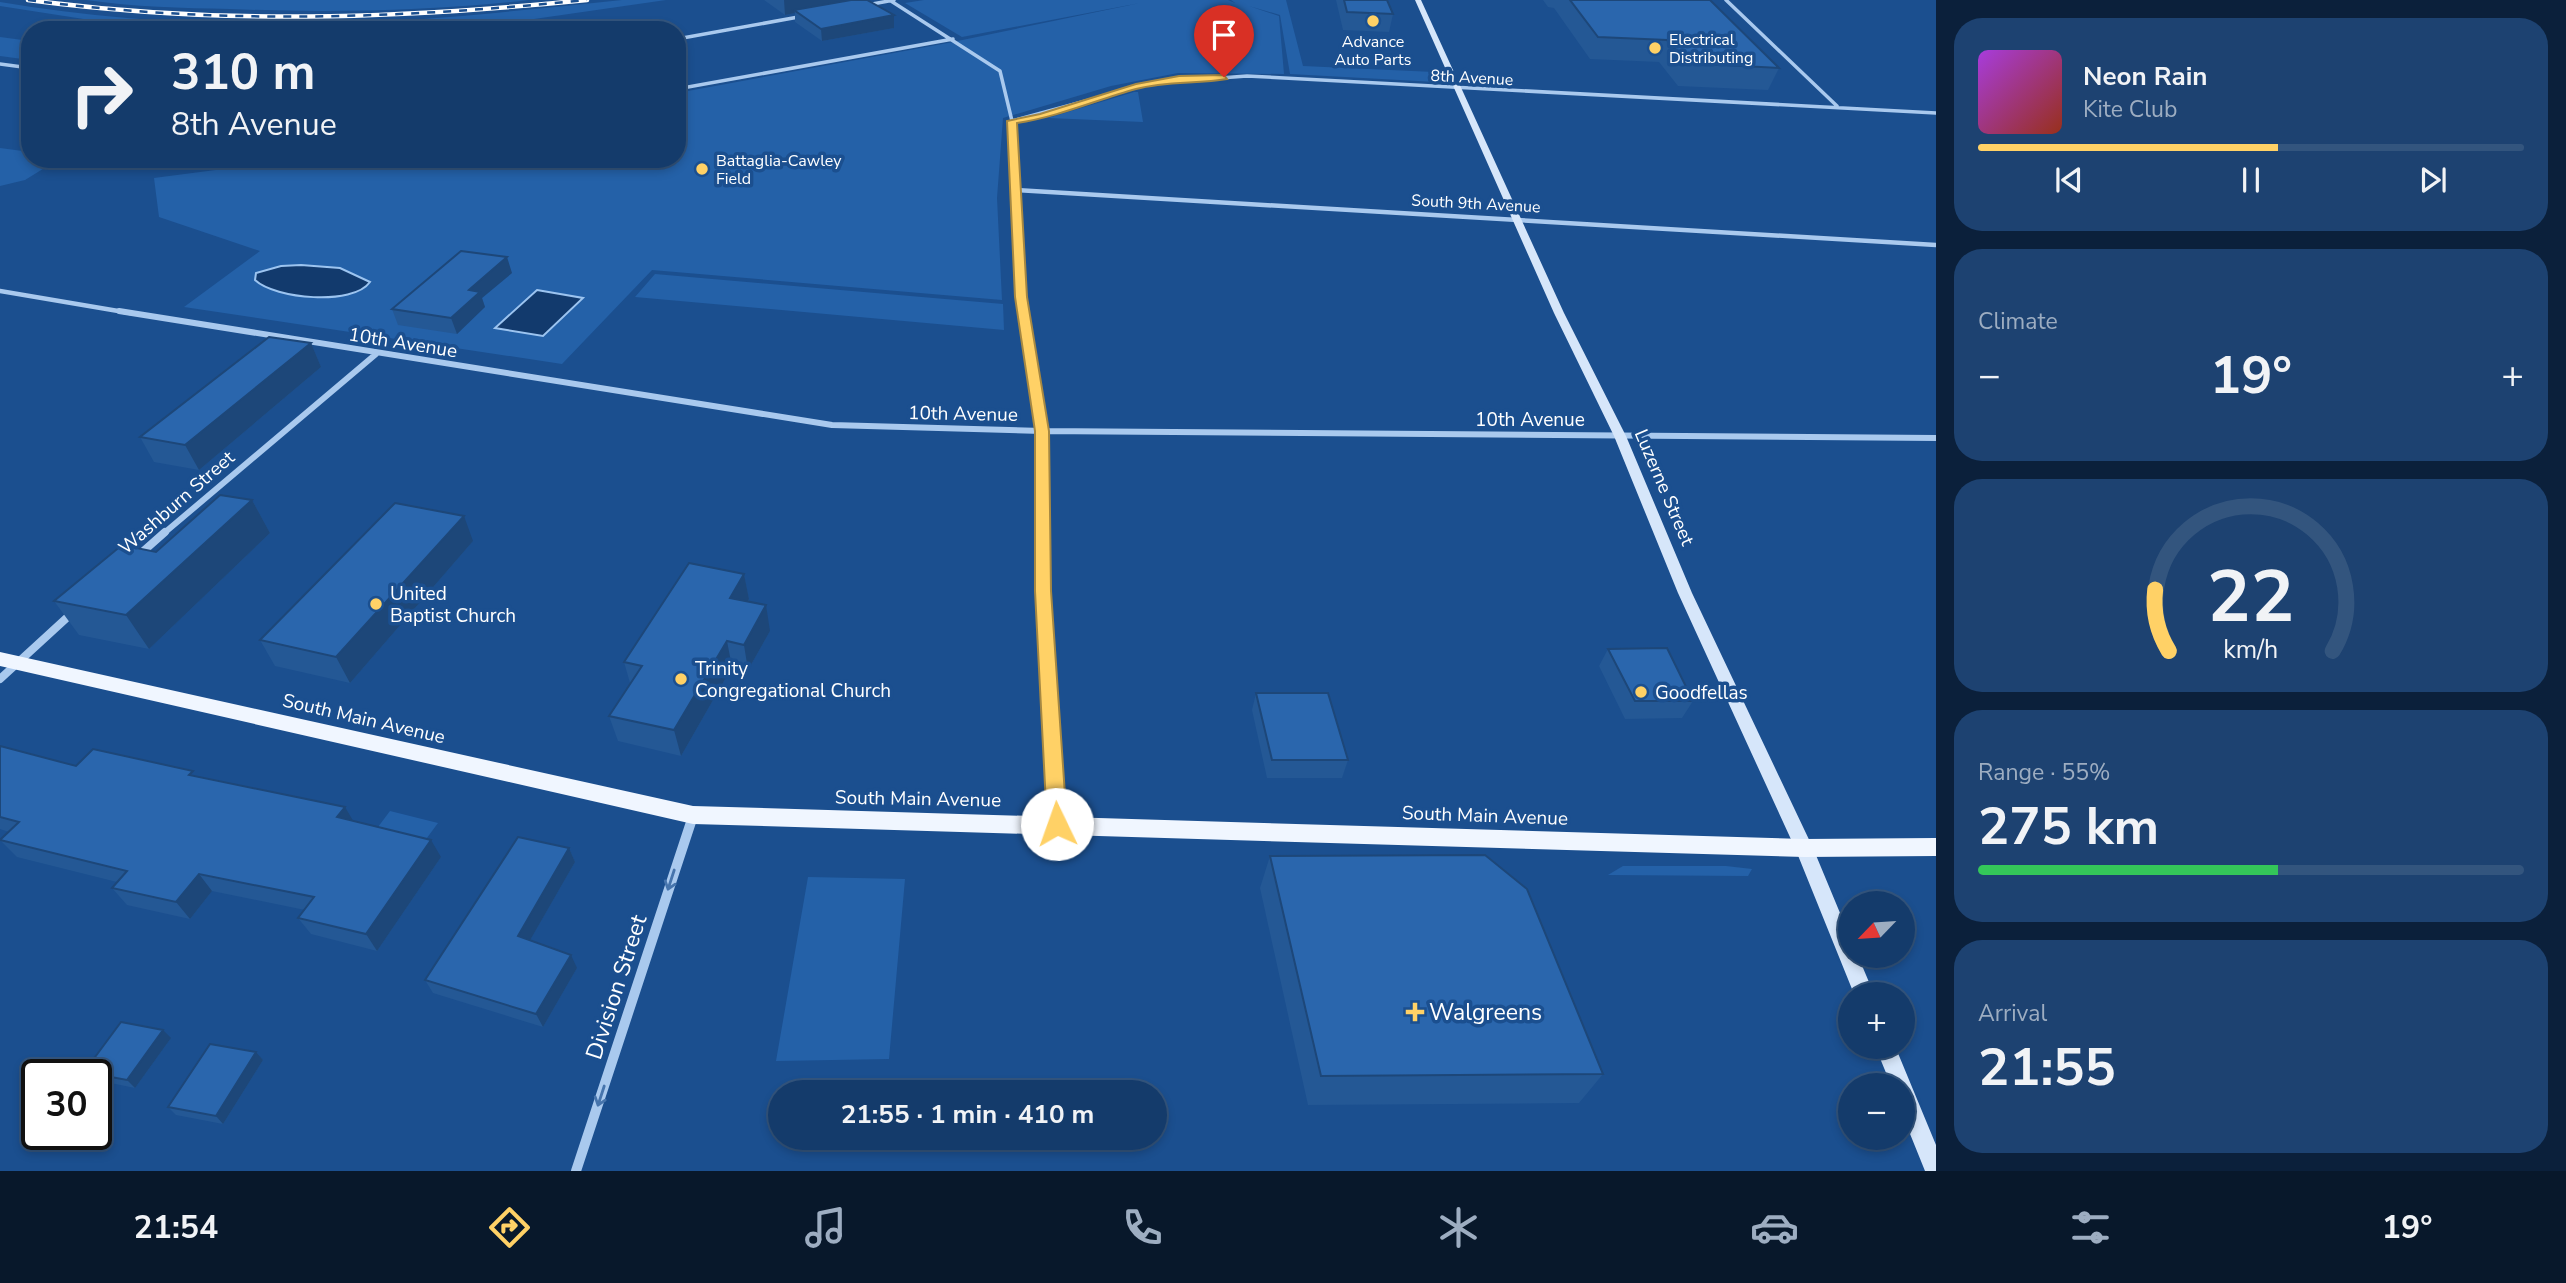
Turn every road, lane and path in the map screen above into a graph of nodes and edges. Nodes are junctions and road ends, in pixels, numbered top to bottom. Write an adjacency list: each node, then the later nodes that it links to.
1 (893, 0): 4 (street); 7 (street)
2 (1418, 0): 11 (street, Luzerne Street)
3 (1726, 0): 12 (street)
4 (859, 6)
5 (804, 16): 6 (street)
6 (686, 37)
7 (954, 39): 10 (street); 14 (street)
8 (0, 64): 9 (street)
9 (21, 67)
10 (686, 87)
11 (1459, 88): 12 (street, 8th Avenue); 14 (street, 8th Avenue); 16 (street, Luzerne Street)
12 (1837, 106): 13 (street, 8th Avenue)
13 (1936, 113)
14 (1012, 121): 15 (street)
15 (1014, 190): 16 (street, South 9th Avenue); 20 (street)
16 (1518, 218): 17 (street, South 9th Avenue); 21 (street, Luzerne Street)
17 (1936, 245)
18 (0, 291): 19 (street, 10th Avenue)
19 (376, 354): 20 (street, 10th Avenue); 23 (street, Washburn Street)
20 (1042, 431): 21 (street, 10th Avenue); 28 (street)
21 (1620, 436): 22 (street, 10th Avenue); 30 (street, Luzerne Street)
22 (1936, 438)
23 (135, 558)
24 (76, 610): 25 (street)
25 (8, 661): 26 (street); 27 (main road, South Main Avenue)
26 (0, 678)
27 (693, 815): 28 (main road, South Main Avenue); 33 (street, Division Street, one-way to 33)
28 (1057, 824): 30 (main road, South Main Avenue)
29 (1936, 847): 30 (main road, South Main Avenue)
30 (1804, 848): 31 (street, Luzerne Street)
31 (1859, 982)
32 (1915, 1118): 34 (street)
33 (576, 1171)
34 (1936, 1171)

